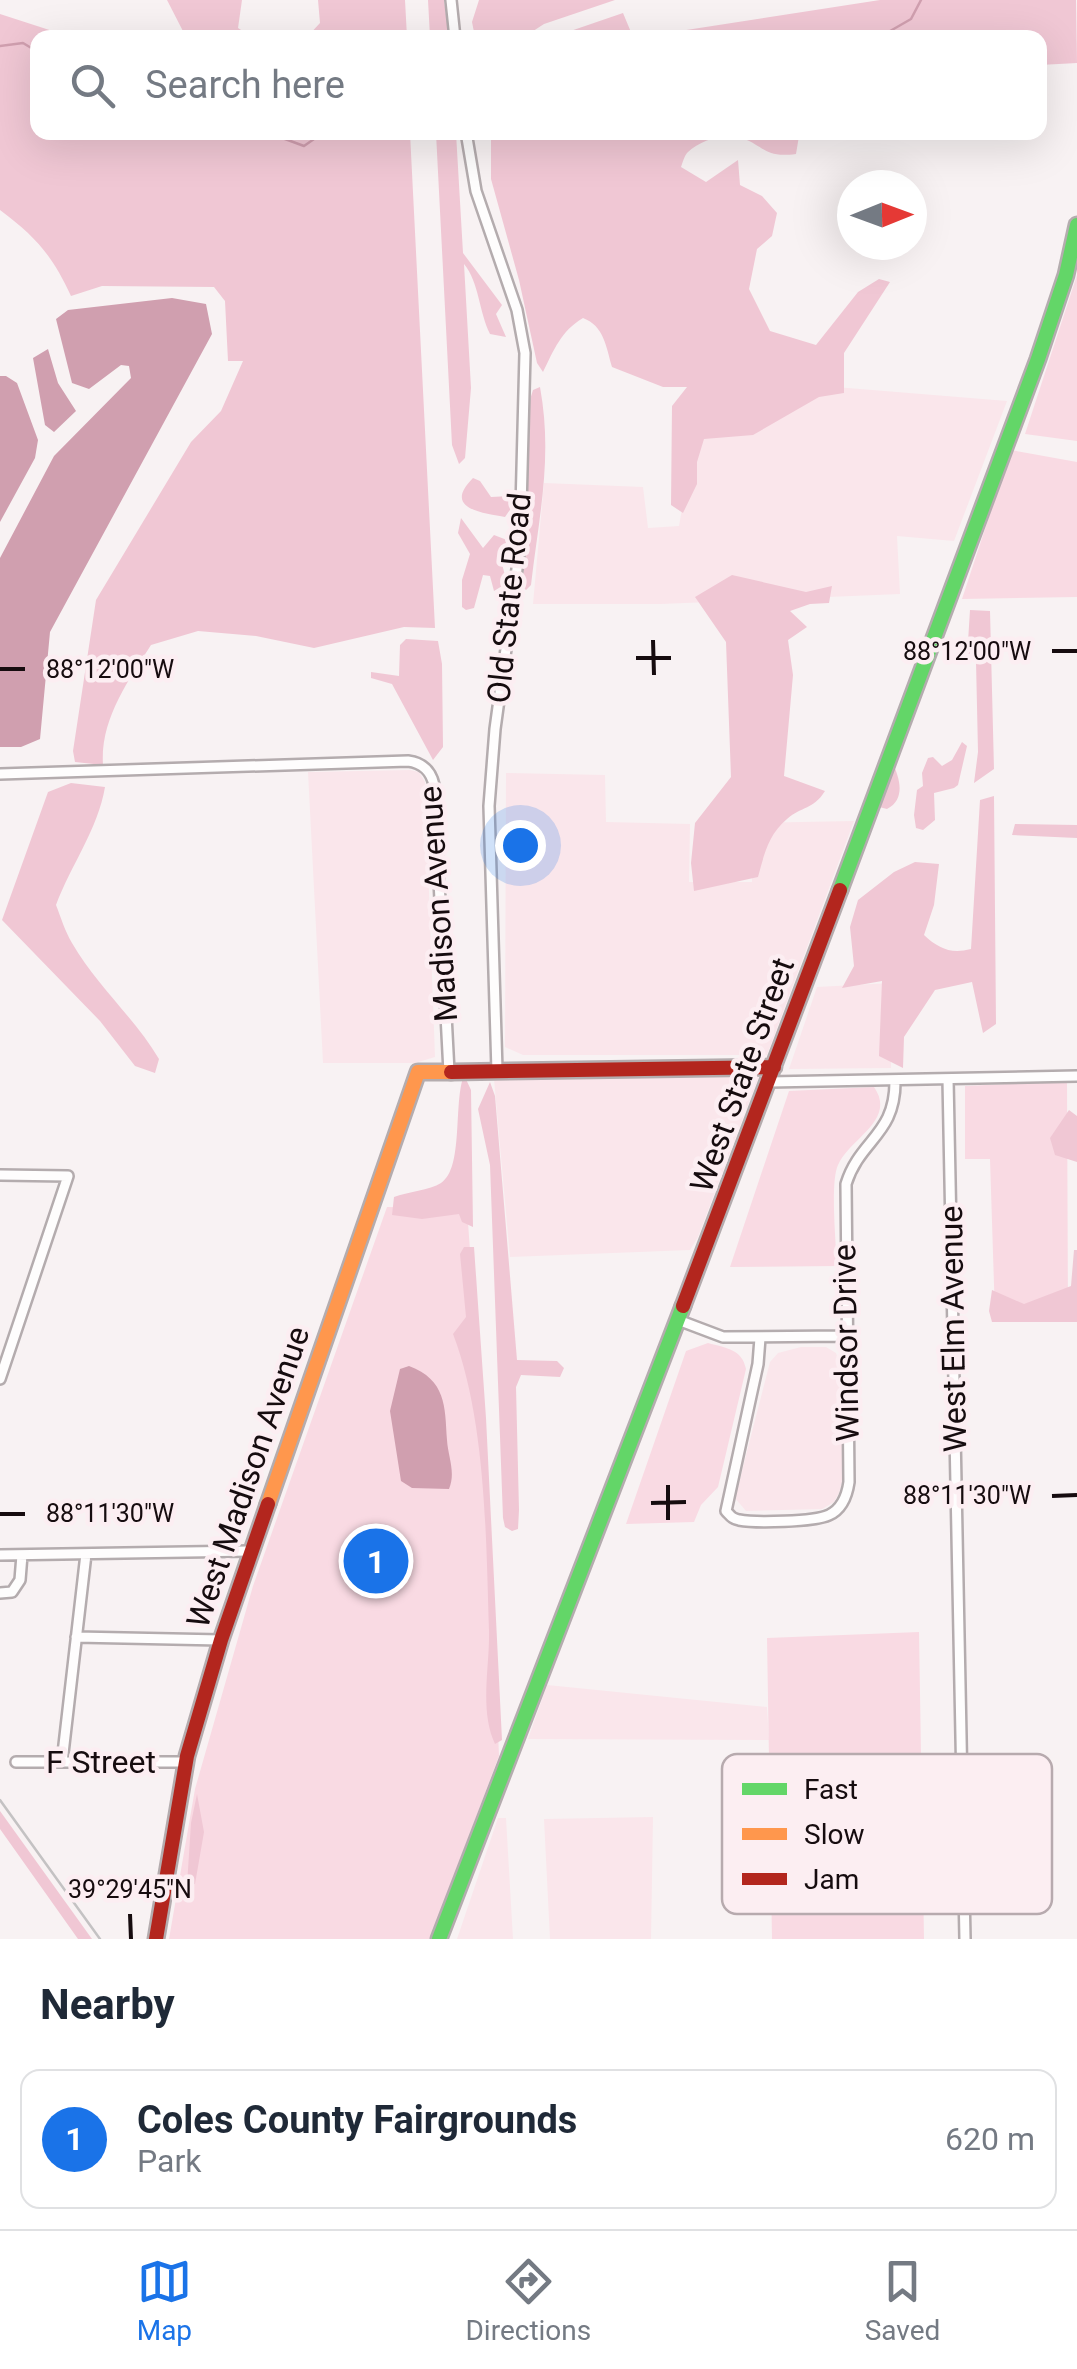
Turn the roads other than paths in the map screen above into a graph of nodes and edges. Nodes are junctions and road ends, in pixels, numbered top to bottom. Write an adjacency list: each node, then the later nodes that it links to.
1 (452, 0): 2 (street)
2 (454, 30)
3 (467, 140): 6 (street, Old State Road)
4 (1077, 225): 8 (street, West State Street)
5 (0, 774): 7 (street, Madison Avenue)
6 (497, 1071): 7 (street); 8 (street)
7 (450, 1072): 17 (street, West Madison Avenue)
8 (772, 1074): 11 (street); 13 (street, West State Street)
9 (1077, 1076): 10 (street)
10 (948, 1079): 11 (street); 24 (street, West Elm Avenue)
11 (896, 1080): 14 (street, Windsor Drive)
12 (0, 1175): 16 (street)
13 (678, 1320): 15 (street); 30 (street, West State Street)
14 (846, 1336): 15 (street); 15 (street, Windsor Drive)
15 (760, 1338)
16 (0, 1379)
17 (249, 1551): 18 (street); 23 (street, West Madison Avenue)
18 (86, 1554): 20 (street); 22 (street)
19 (0, 1555): 20 (street)
20 (22, 1555): 21 (street)
21 (0, 1593)
22 (76, 1638): 23 (street); 26 (street)
23 (220, 1640): 27 (street, West Madison Avenue)
24 (961, 1754)
25 (16, 1762): 26 (street, F Street)
26 (62, 1762): 27 (street, F Street)
27 (186, 1762): 29 (street, West Madison Avenue)
28 (965, 1914): 31 (street, West Elm Avenue)
29 (156, 1939)
30 (440, 1939)
31 (965, 1939)

